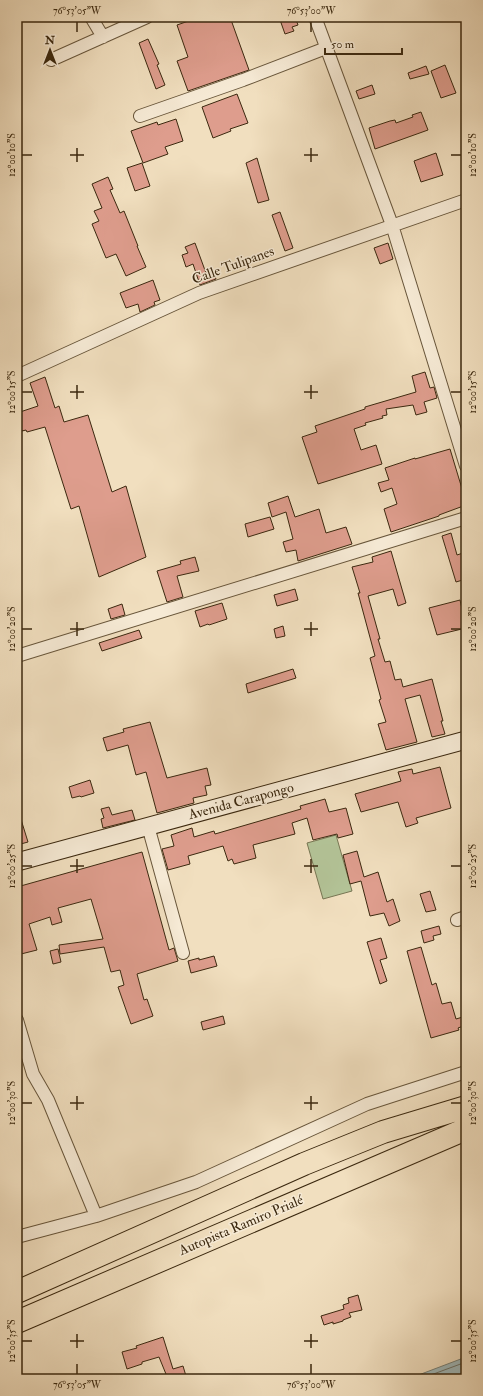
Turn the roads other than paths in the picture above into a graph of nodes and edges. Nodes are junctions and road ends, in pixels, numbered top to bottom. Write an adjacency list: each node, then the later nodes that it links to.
1 (91, 17): 4 (street)
2 (146, 17): 4 (street)
3 (314, 17): 5 (street)
4 (103, 37): 6 (street)
5 (326, 48): 7 (street); 9 (street)
6 (51, 60)
7 (140, 116)
8 (466, 200): 9 (street, Calle Tulipanes)
9 (392, 225): 10 (street, Calle Tulipanes); 11 (street)
10 (17, 376)
11 (466, 466)
12 (466, 518): 13 (street)
13 (17, 656)
14 (466, 740): 15 (street, Avenida Carapongo)
15 (148, 826): 16 (street, Avenida Carapongo); 17 (street)
16 (17, 862)
17 (183, 953)
18 (17, 1020): 22 (street)
19 (466, 1072): 22 (street)
20 (466, 1106): 24 (highway)
21 (466, 1129): 25 (highway, Autopista Ramiro Prialé)
22 (96, 1216): 23 (street)
23 (17, 1237)
24 (17, 1292)
25 (17, 1322)

